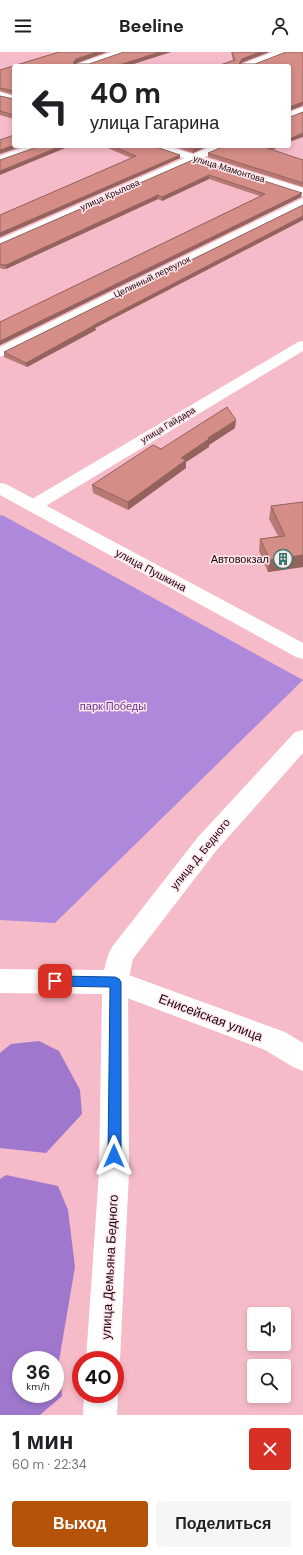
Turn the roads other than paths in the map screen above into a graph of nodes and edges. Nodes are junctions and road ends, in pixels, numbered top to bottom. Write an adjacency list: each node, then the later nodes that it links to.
1 (121, 52): 3 (street)
2 (282, 52): 4 (street)
3 (86, 64)
4 (250, 64)
5 (12, 89): 6 (street)
6 (0, 94): 7 (street)
7 (12, 98)
8 (303, 110): 9 (street)
9 (291, 115)
10 (32, 148): 14 (street)
11 (162, 148): 13 (street, улица Мамонтова)
12 (216, 148): 13 (street, улица Крылова)
13 (194, 158): 15 (street, улица Мамонтова); 17 (street, улица Крылова)
14 (0, 160)
15 (303, 192)
16 (303, 202): 19 (street, Целинный переулок)
17 (0, 244)
18 (303, 345): 21 (street, улица Гайдара)
19 (0, 353)
20 (0, 488): 21 (street, улица Пушкина)
21 (33, 506): 22 (street, улица Пушкина)
22 (303, 652)
23 (303, 738): 25 (street, улица Д. Бедного)
24 (0, 981): 25 (street)
25 (115, 982): 26 (street, Енисейская улица); 27 (street, улица Демьяна Бедного)
26 (303, 1058)
27 (104, 1351)
28 (101, 1403): 29 (street)
29 (100, 1415)

